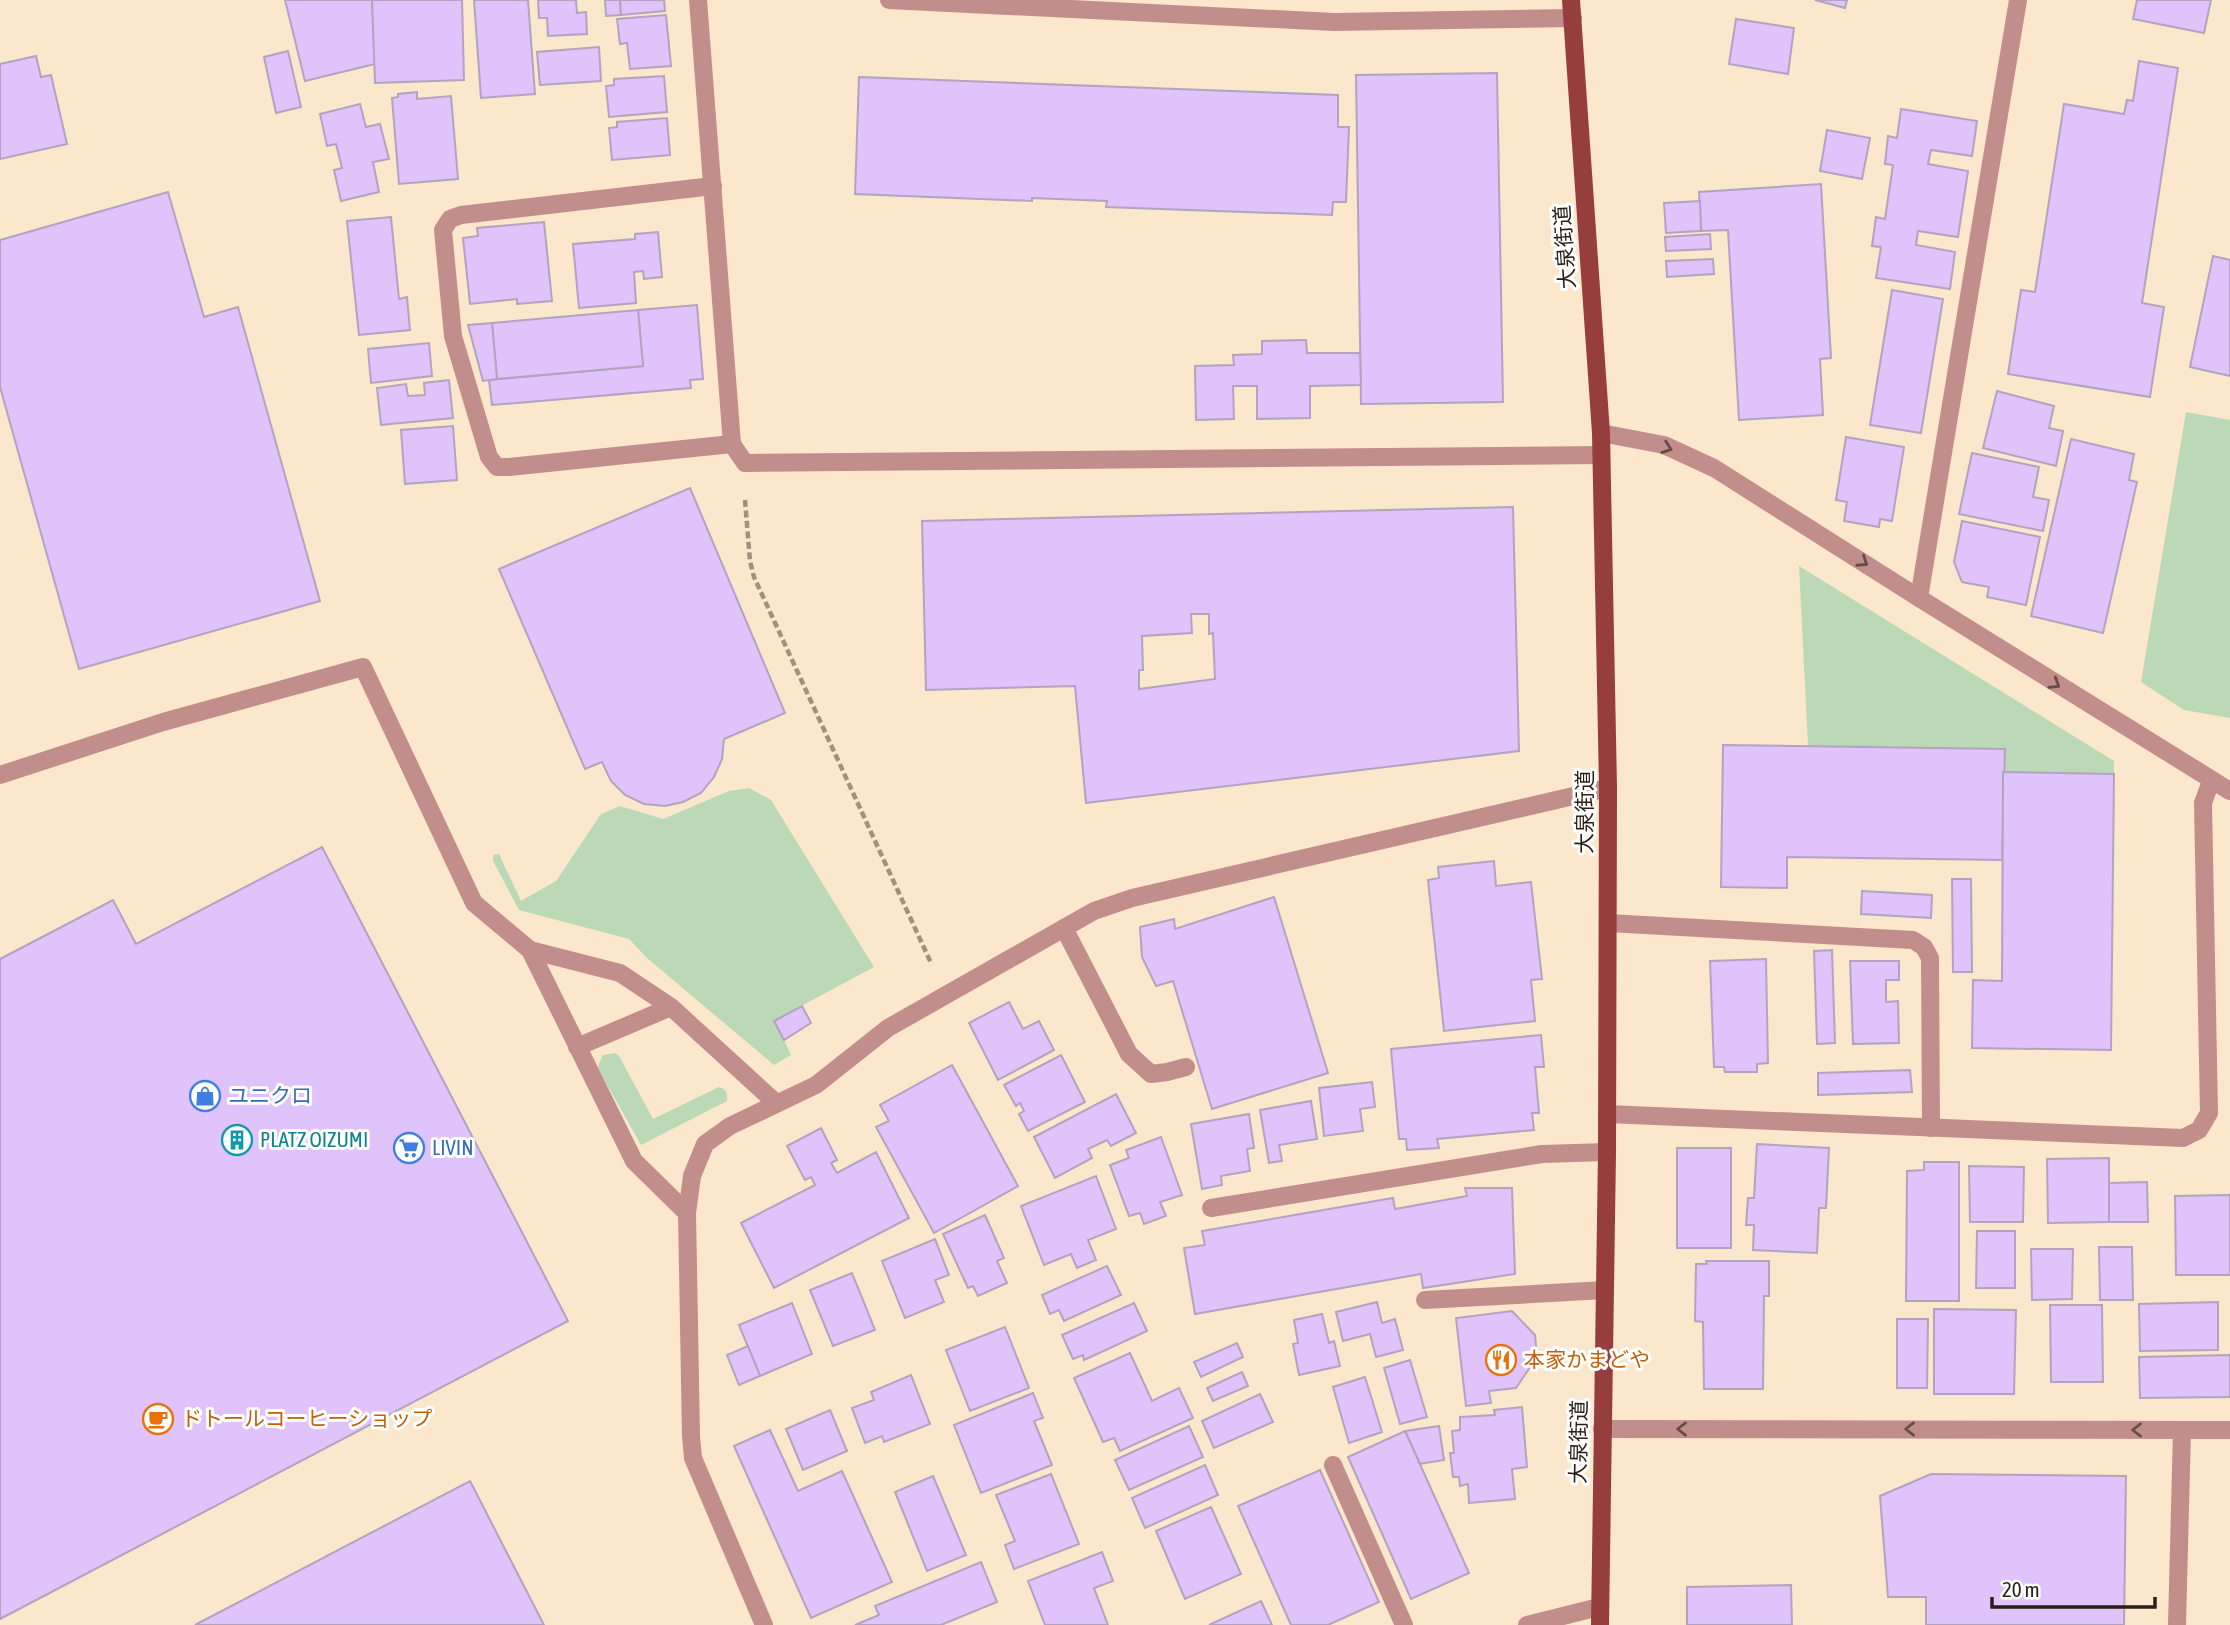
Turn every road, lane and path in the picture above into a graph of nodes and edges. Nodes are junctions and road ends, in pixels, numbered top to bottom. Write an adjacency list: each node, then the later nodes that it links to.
1 (698, 0): 5 (street)
2 (889, 0): 4 (street)
3 (2018, 0): 10 (street)
4 (1572, 9): 6 (main road, 大泉街道)
5 (713, 186): 7 (street); 7 (street)
6 (1601, 433): 8 (main road, 大泉街道); 10 (street, one-way to 10)
7 (732, 444): 9 (street)
8 (1601, 455): 9 (street); 13 (main road, 大泉街道)
9 (745, 463): 18 (path)
10 (1919, 598): 12 (street, one-way to 12)
11 (0, 775): 17 (street)
12 (2211, 781): 14 (street); 24 (street)
13 (1608, 788): 15 (main road, 大泉街道); 16 (street)
14 (2230, 791)
15 (1608, 923): 23 (main road, 大泉街道); 24 (street)
16 (1064, 928): 18 (street); 21 (street)
17 (530, 950): 19 (street); 20 (street)
18 (946, 995): 22 (street)
19 (671, 1007): 20 (street); 22 (street)
20 (577, 1047): 27 (street)
21 (1186, 1067)
22 (776, 1103): 27 (street)
23 (1607, 1114): 24 (street); 25 (main road, 大泉街道)
24 (1931, 1128)
25 (1607, 1152): 26 (street); 28 (main road, 大泉街道)
26 (1211, 1208)
27 (687, 1213): 35 (street)
28 (1605, 1290): 29 (street); 30 (main road, 大泉街道)
29 (1425, 1300)
30 (1602, 1429): 31 (street, one-way to 30); 34 (main road, 大泉街道)
31 (2182, 1430): 32 (street); 38 (street)
32 (2230, 1430)
33 (1333, 1465): 36 (street)
34 (1600, 1616): 37 (street)
35 (764, 1625)
36 (1404, 1625)
37 (1527, 1625)
38 (2178, 1625)

